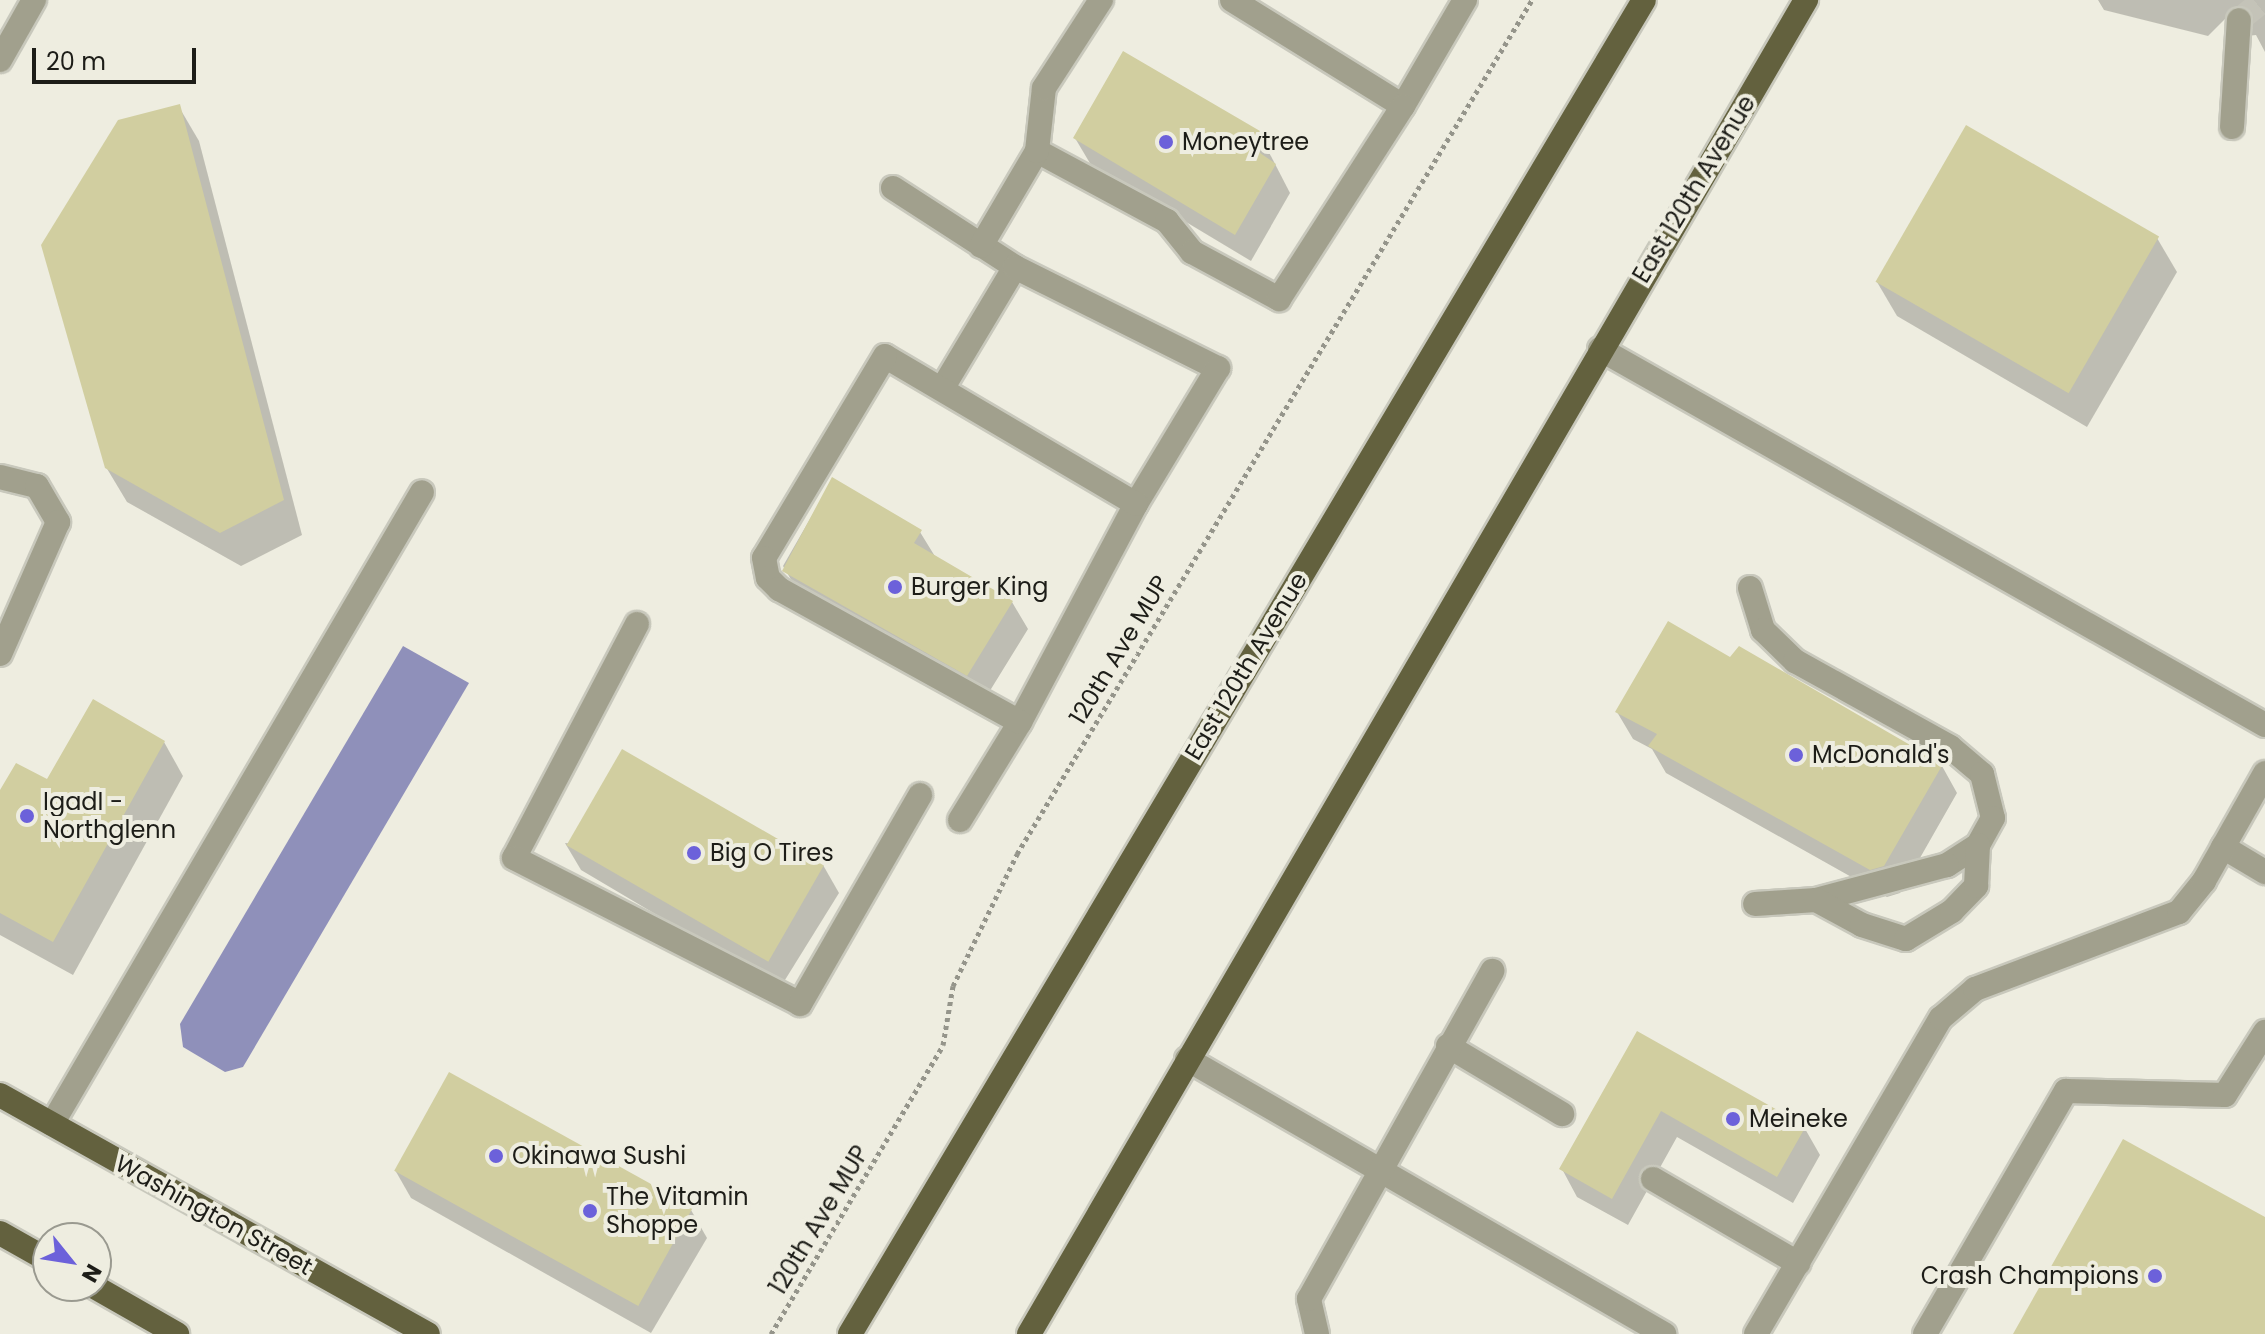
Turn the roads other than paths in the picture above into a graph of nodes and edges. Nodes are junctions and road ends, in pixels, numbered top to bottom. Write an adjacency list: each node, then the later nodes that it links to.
1 (34, 0): 8 (street)
2 (1101, 0): 11 (street)
3 (1232, 0): 9 (street)
4 (1465, 0): 9 (street)
5 (1644, 0): 48 (main road, East 120th Avenue)
6 (1806, 0): 15 (main road, East 120th Avenue)
7 (2239, 20): 10 (street)
8 (0, 60)
9 (1403, 106): 11 (street)
10 (2232, 127)
11 (1037, 151): 13 (street)
12 (893, 188): 13 (street)
13 (981, 246): 14 (street)
14 (1015, 267): 16 (street); 19 (street)
15 (1600, 349): 24 (street); 36 (main road, East 120th Avenue)
16 (942, 389): 19 (street); 23 (street)
17 (0, 477): 22 (street)
18 (422, 492): 39 (street)
19 (1136, 504): 23 (street)
20 (1750, 588): 28 (street)
21 (637, 624): 26 (street)
22 (0, 654)
23 (1020, 722): 27 (street)
24 (2265, 725)
25 (2265, 773): 29 (street)
26 (920, 795)
27 (960, 820)
28 (1978, 845): 31 (street); 31 (street)
29 (2223, 847): 30 (street); 44 (street)
30 (2265, 872)
31 (1816, 900): 32 (street)
32 (1755, 904)
33 (1492, 971): 35 (street)
34 (2265, 1032): 53 (street)
35 (1448, 1046): 38 (street); 40 (street)
36 (1187, 1059): 40 (street); 49 (main road, East 120th Avenue)
37 (0, 1095): 39 (main road, Washington Street)
38 (1562, 1114)
39 (52, 1124): 47 (main road, Washington Street)
40 (1377, 1169): 50 (street); 51 (street)
41 (1653, 1179): 44 (street)
42 (0, 1233): 43 (main road)
43 (32, 1251)
44 (1798, 1263): 52 (street)
45 (112, 1297): 46 (main road)
46 (177, 1334)
47 (428, 1334)
48 (850, 1334)
49 (1029, 1334)
50 (1317, 1334)
51 (1664, 1334)
52 (1756, 1334)
53 (1925, 1334)

